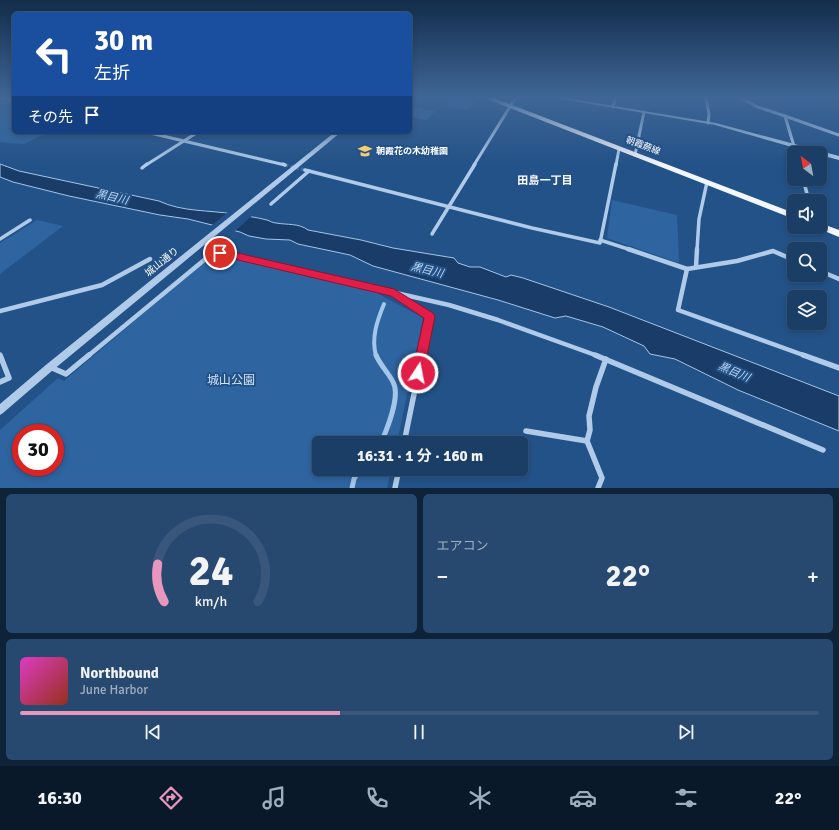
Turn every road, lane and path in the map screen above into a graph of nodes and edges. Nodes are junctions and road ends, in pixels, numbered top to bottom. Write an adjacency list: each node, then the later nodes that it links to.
1 (502, 120): 23 (street)
2 (543, 120): 15 (main road, 朝霞蕨線)
3 (642, 120): 16 (street)
4 (689, 120): 8 (street)
5 (708, 120): 8 (street)
6 (786, 120): 14 (street)
7 (796, 120): 12 (street)
8 (708, 123): 14 (street)
9 (154, 134): 13 (street)
10 (195, 134): 13 (street)
11 (336, 134): 41 (street, 城山通り)
12 (839, 135)
13 (184, 141): 19 (street); 20 (street)
14 (794, 146)
15 (619, 149): 16 (main road, 朝霞蕨線); 30 (street)
16 (635, 155): 21 (main road, 朝霞蕨線)
17 (827, 155): 18 (street)
18 (839, 158)
19 (285, 166)
20 (142, 168)
21 (707, 182): 24 (main road, 朝霞蕨線); 33 (street)
22 (271, 204): 23 (street)
23 (449, 206): 27 (street); 30 (street)
24 (787, 213)
25 (30, 220): 29 (street)
26 (827, 229): 28 (main road)
27 (432, 234)
28 (839, 234)
29 (0, 239)
30 (600, 240): 34 (street)
31 (787, 257): 33 (street)
32 (150, 259): 38 (street)
33 (696, 267): 34 (street)
34 (687, 269): 42 (street)
35 (827, 274): 36 (street)
36 (839, 279)
37 (394, 293): 40 (street); 41 (street); 46 (street)
38 (0, 311)
39 (0, 355): 43 (street)
40 (606, 358): 47 (street); 48 (street)
41 (50, 367): 44 (street, 城山通り)
42 (839, 368)
43 (0, 382)
44 (0, 410)
45 (526, 431): 47 (street)
46 (405, 436)
47 (587, 441): 51 (street)
48 (823, 450)
49 (398, 476): 50 (street)
50 (395, 488)
51 (598, 488)

